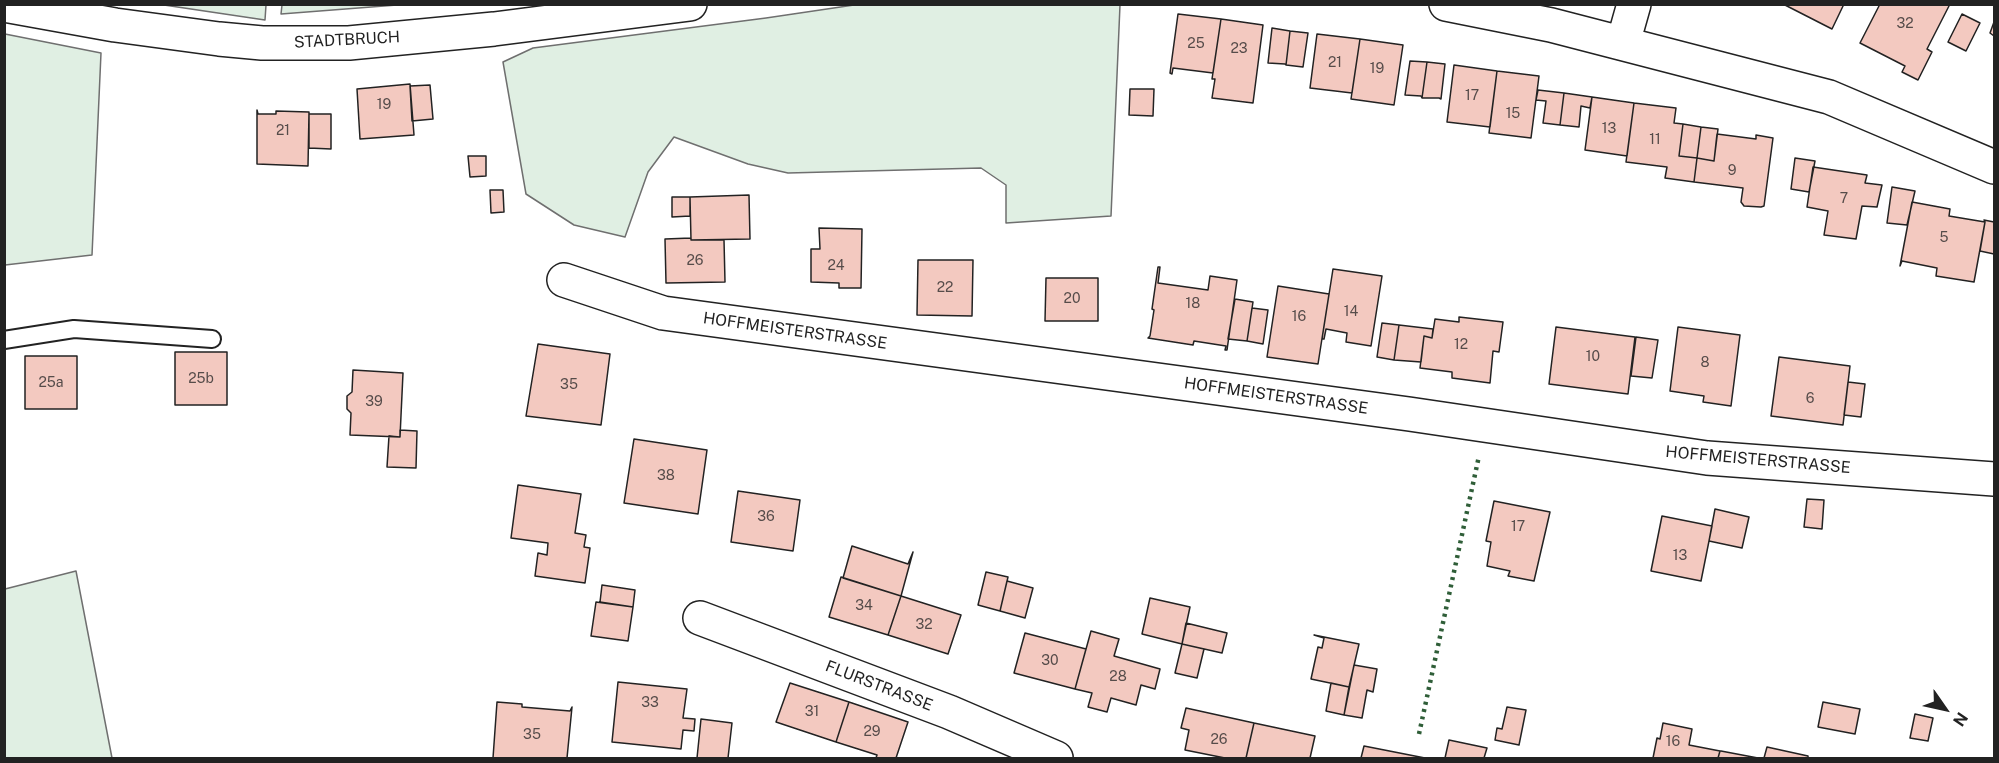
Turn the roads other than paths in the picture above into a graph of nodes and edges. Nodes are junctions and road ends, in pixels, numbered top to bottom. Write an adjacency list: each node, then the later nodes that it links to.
1 (690, 4): 4 (street, STADTBRUCH)
2 (1446, 4): 5 (street)
3 (1634, 4): 5 (street)
4 (4, 5)
5 (1623, 43): 6 (street)
6 (1995, 167)
7 (564, 280): 10 (street, HOFFMEISTERSTRASSE)
8 (212, 339): 9 (lane)
9 (4, 340)
10 (1995, 479)
11 (700, 618): 12 (street, FLURSTRASSE)
12 (1056, 759)

